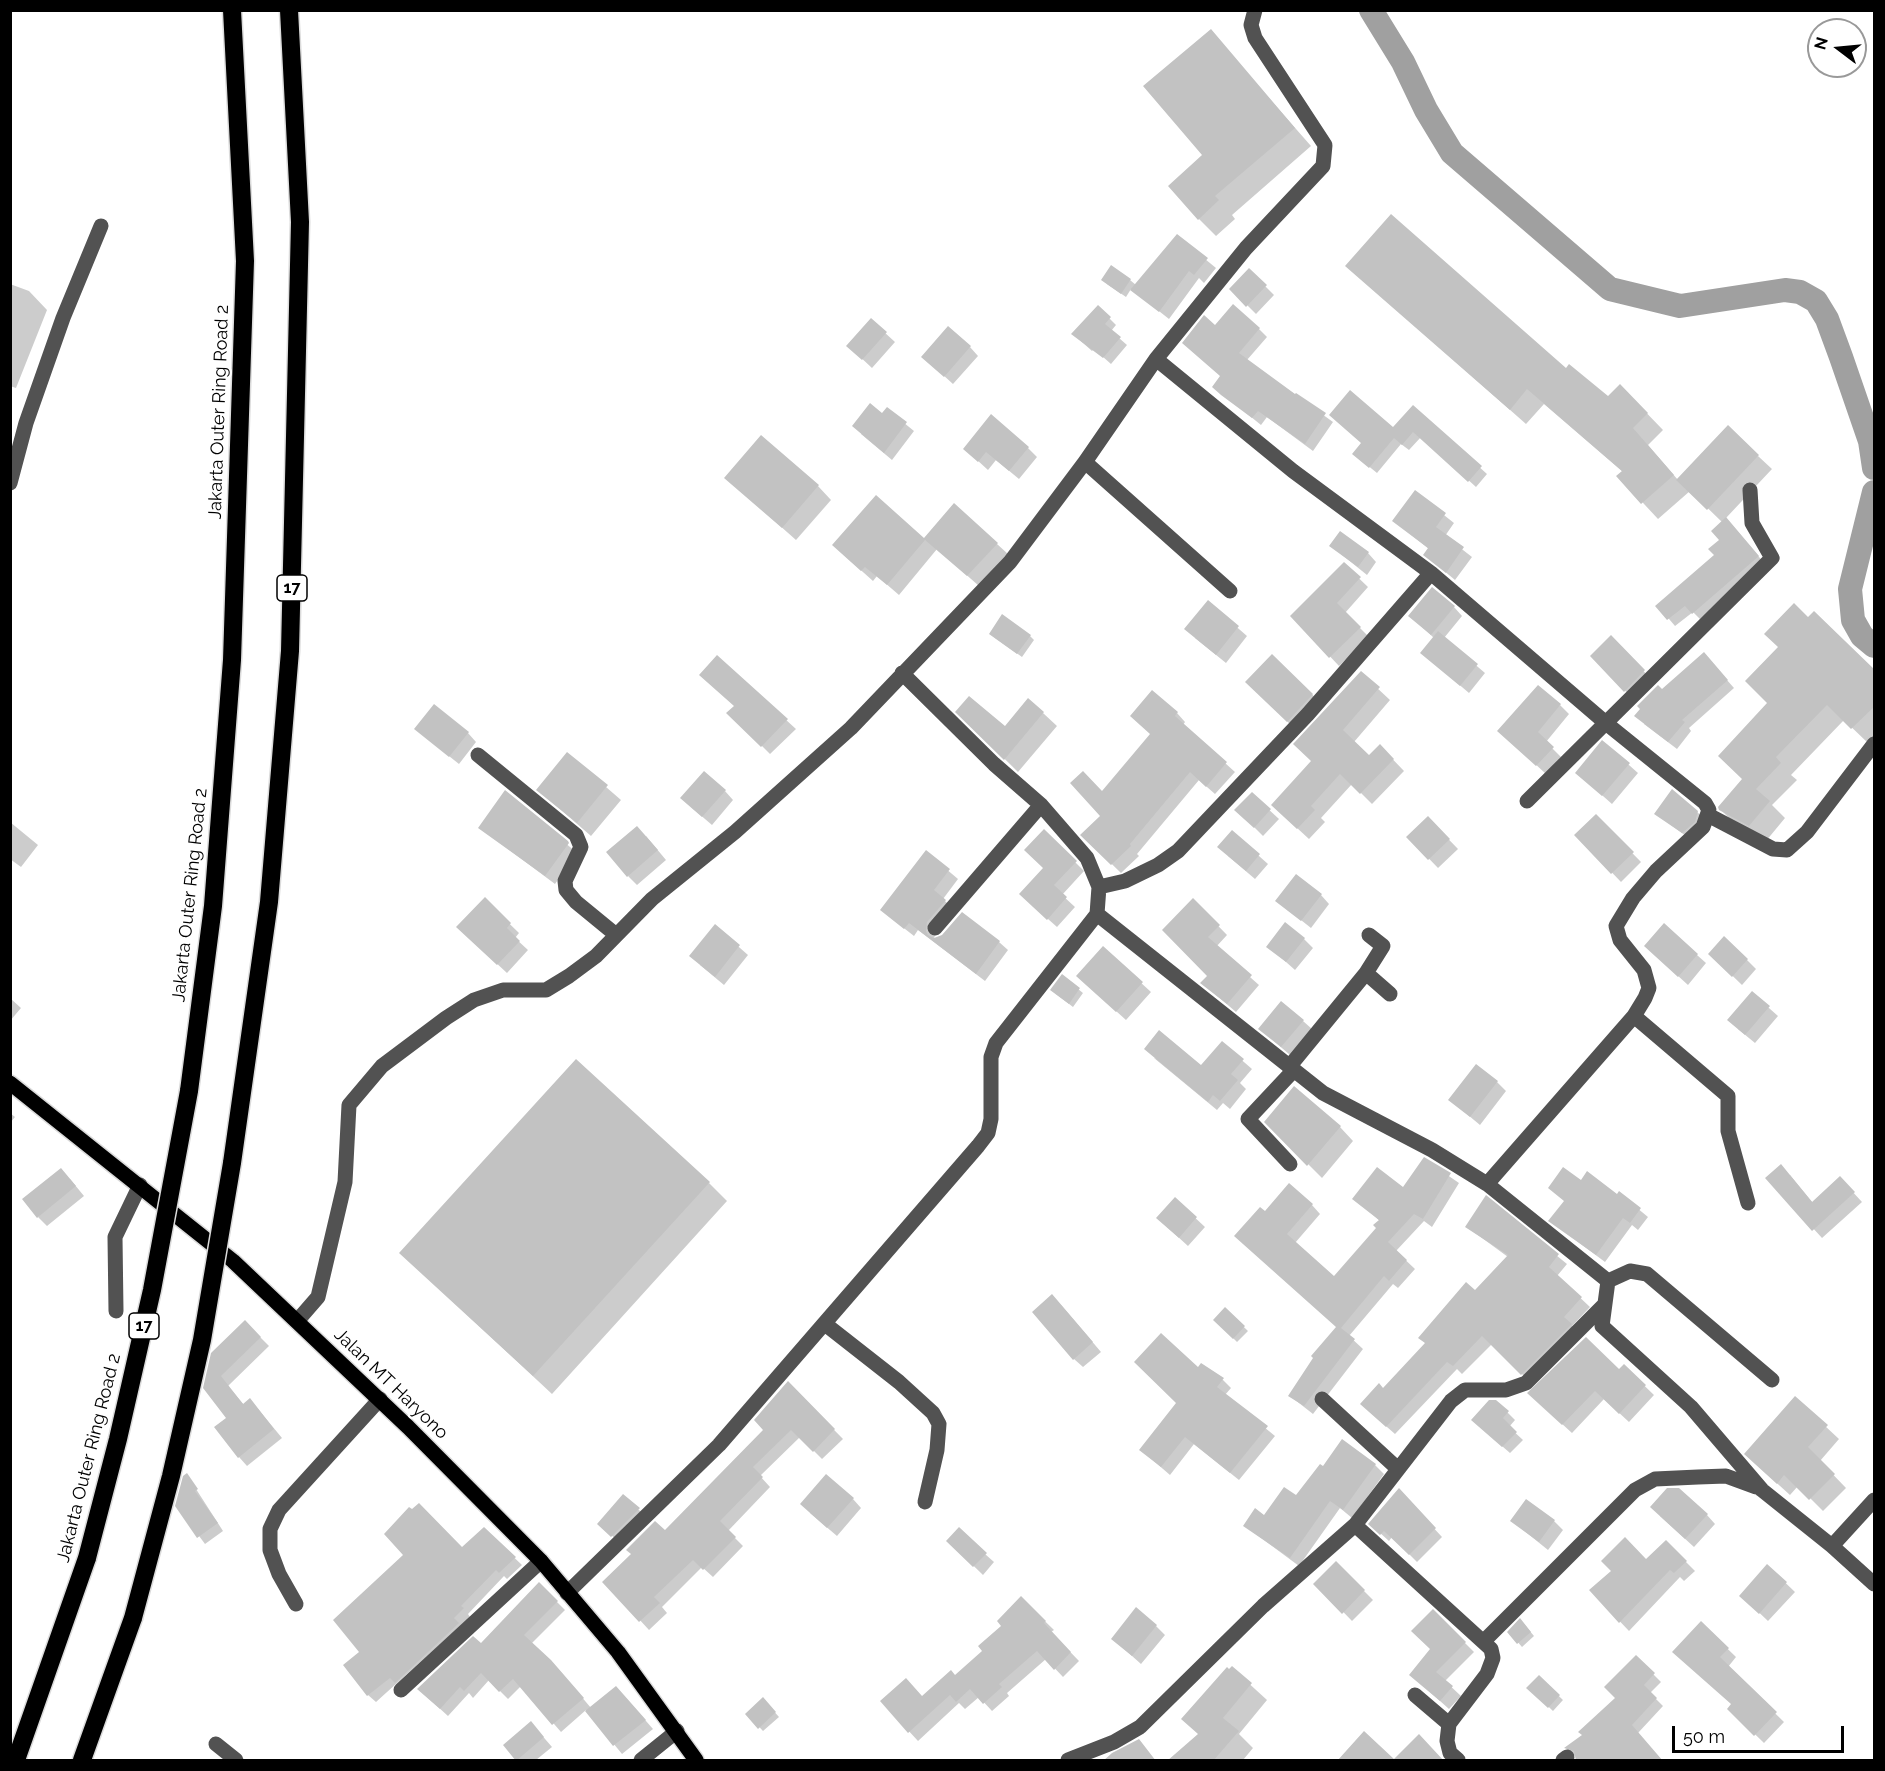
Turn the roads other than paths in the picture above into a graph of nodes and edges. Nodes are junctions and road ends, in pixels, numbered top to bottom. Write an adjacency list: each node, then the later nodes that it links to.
1 (232, 10): 56 (highway, Jakarta Outer Ring Road 2 / 17, bridge)
2 (289, 10): 57 (highway, 17, bridge)
3 (1255, 10): 5 (street)
4 (101, 226): 7 (street)
5 (1156, 359): 6 (street); 9 (street)
6 (1085, 462): 10 (street); 11 (street)
7 (10, 483)
8 (1750, 490): 12 (street)
9 (1431, 573): 12 (street); 18 (street)
10 (1230, 591)
11 (903, 673): 16 (street); 21 (street)
12 (1607, 724): 15 (street); 17 (street)
13 (1875, 744): 17 (street)
14 (478, 755): 21 (street)
15 (1527, 801)
16 (1041, 805): 18 (street); 20 (street)
17 (1708, 815): 25 (street)
18 (1099, 887): 19 (street)
19 (1097, 914): 26 (street); 36 (street)
20 (935, 928)
21 (615, 934): 35 (street)
22 (1369, 935): 23 (street)
23 (1366, 973): 24 (street); 26 (street)
24 (1390, 994)
25 (1634, 1016): 29 (street); 31 (street)
26 (1291, 1069): 28 (street); 29 (street)
27 (10, 1083): 30 (main road, Jalan MT Haryono)
28 (1290, 1164)
29 (1487, 1184): 32 (street)
30 (140, 1185): 34 (street); 35 (main road, Jalan MT Haryono)
31 (1748, 1203)
32 (1608, 1281): 33 (street); 37 (street)
33 (1604, 1305): 40 (street); 41 (street)
34 (116, 1311)
35 (298, 1320): 38 (main road, Jalan MT Haryono)
36 (825, 1324): 43 (street); 48 (street)
37 (1772, 1380)
38 (380, 1399): 46 (main road, Jalan MT Haryono); 49 (street)
39 (1322, 1399): 40 (street)
40 (1398, 1469): 44 (street)
41 (1762, 1490): 45 (street); 50 (street)
42 (1875, 1500): 45 (street)
43 (925, 1502)
44 (1355, 1525): 50 (street); 61 (street)
45 (1832, 1546): 47 (street)
46 (541, 1561): 48 (main road, Jalan MT Haryono); 51 (street)
47 (1875, 1584)
48 (567, 1593): 54 (main road, Jalan MT Haryono)
49 (296, 1604)
50 (1484, 1641): 53 (street)
51 (401, 1690)
52 (1415, 1695): 53 (street)
53 (1449, 1724): 62 (street)
54 (676, 1731): 59 (street); 60 (main road, Jalan MT Haryono)
55 (216, 1744): 58 (street)
56 (16, 1761)
57 (82, 1761)
58 (236, 1761)
59 (642, 1761)
60 (696, 1761)
61 (1068, 1761)
62 (1458, 1761)

